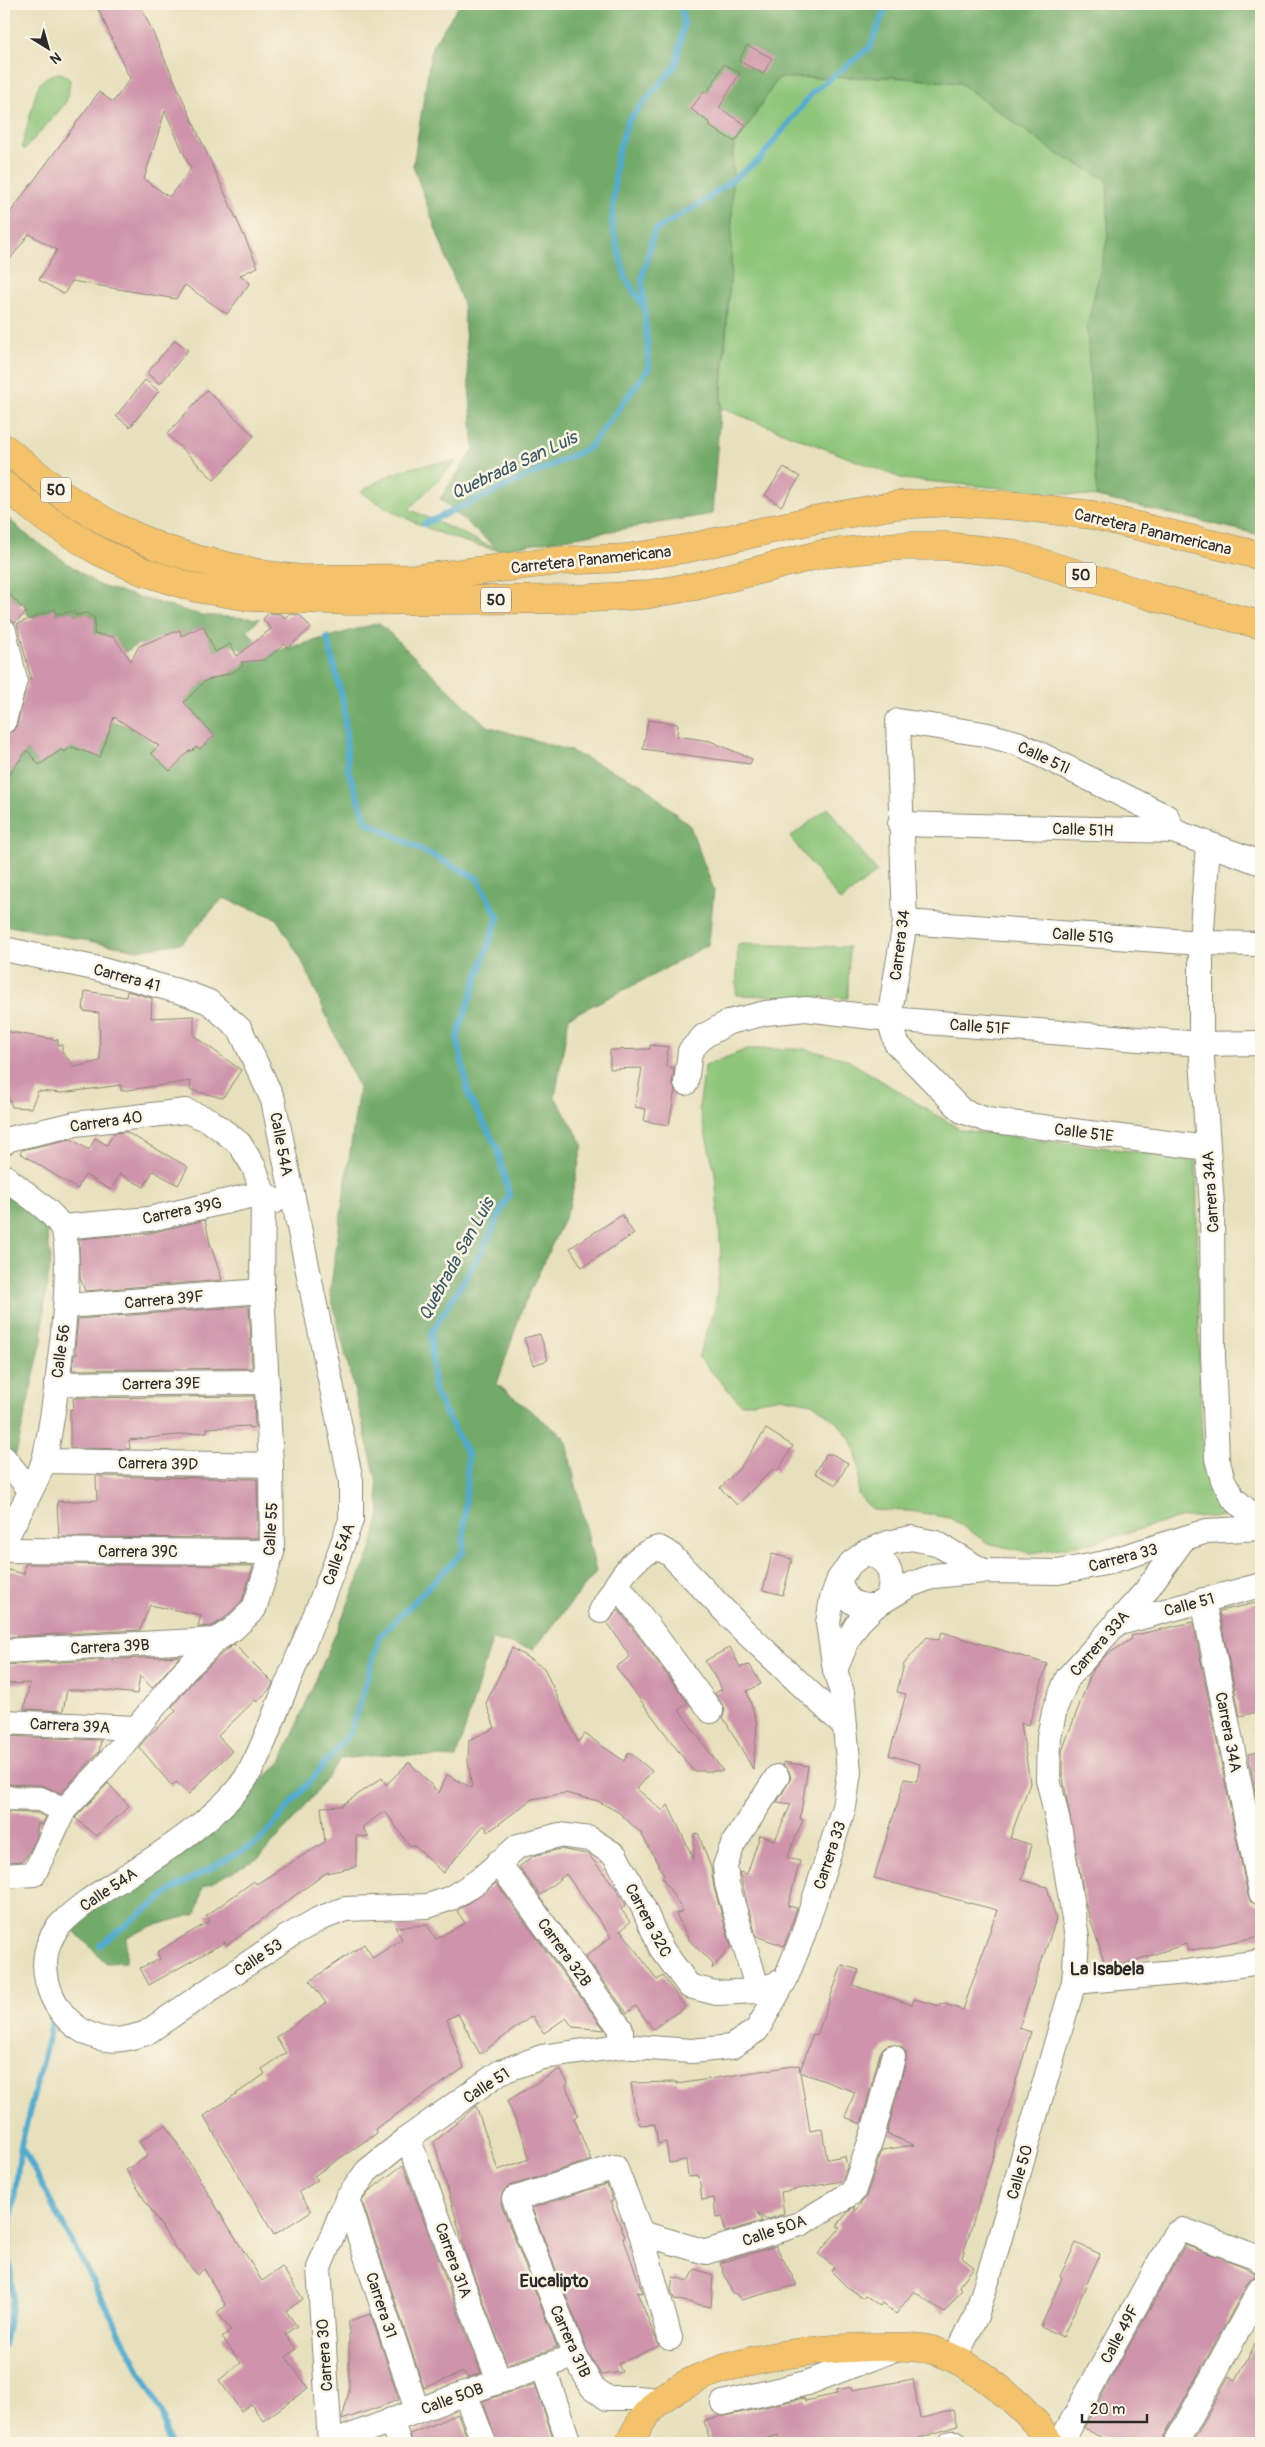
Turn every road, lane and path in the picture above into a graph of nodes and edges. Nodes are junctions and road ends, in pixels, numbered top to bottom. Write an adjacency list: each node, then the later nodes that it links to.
1 (4, 448): 3 (main road, Carretera Panamericana / 50)
2 (4, 485): 4 (main road, Carretera Panamericana / 50)
3 (1261, 556)
4 (1261, 625)
5 (4, 631): 6 (street)
6 (4, 721)
7 (898, 722): 8 (street, Carrera 34); 9 (street, Calle 51I)
8 (900, 824): 9 (street, Calle 51H); 12 (street, Carrera 34)
9 (1173, 831): 10 (street, Calle 51H)
10 (1208, 846): 11 (street, Calle 51H); 13 (street, Carrera 34A)
11 (1261, 863)
12 (905, 922): 13 (street, Calle 51G); 16 (street, Carrera 34)
13 (1201, 944): 14 (street, Calle 51G); 19 (street, Carrera 34A)
14 (1261, 944)
15 (4, 948): 17 (street, Carrera 41)
16 (889, 1019): 19 (street, Calle 51F); 20 (street, Calle 51F); 21 (street, Carrera 34)
17 (240, 1029): 27 (street, Calle 54A)
18 (1261, 1043): 19 (street, Calle 51F)
19 (1201, 1044): 24 (street, Carrera 34A)
20 (686, 1083)
21 (962, 1111): 24 (street, Calle 51E)
22 (209, 1120): 23 (street, Carrera 40); 26 (street, Calle 55)
23 (5, 1136)
24 (1207, 1148): 37 (street, Carrera 34A)
25 (4, 1176): 28 (street)
26 (262, 1193): 27 (street); 28 (street, Carrera 39G); 29 (street, Calle 55)
27 (296, 1215): 67 (street, Calle 54A)
28 (62, 1227): 30 (street, Calle 56)
29 (262, 1291): 30 (street, Carrera 39F); 31 (street, Calle 55)
30 (66, 1306): 32 (street, Calle 56)
31 (267, 1382): 32 (street, Carrera 39E); 35 (street, Calle 55)
32 (56, 1384): 34 (street, Calle 56)
33 (4, 1458): 36 (street)
34 (44, 1461): 35 (street, Carrera 39D); 36 (street, Calle 56)
35 (271, 1465): 42 (street, Calle 55)
36 (30, 1490): 40 (street, Calle 56)
37 (1261, 1523)
38 (1261, 1528): 39 (street, Carrera 33)
39 (1182, 1541): 44 (street, Carrera 33); 51 (street, Carrera 33A)
40 (4, 1542)
41 (4, 1550): 42 (street, Carrera 39C)
42 (272, 1552): 52 (street, Calle 55)
43 (866, 1552): 44 (street, Carrera 33); 45 (street, Carrera 33); 49 (street)
44 (984, 1571): 49 (street, Carrera 33)
45 (839, 1579): 49 (street); 54 (street, Carrera 33)
46 (617, 1584): 50 (street); 55 (street); 57 (street)
47 (1261, 1585): 48 (street, Calle 51)
48 (1203, 1600): 51 (street, Calle 51); 65 (street, Carrera 34A)
49 (882, 1601): 54 (street, Carrera 33)
50 (600, 1611)
51 (1117, 1621): 66 (street, Carrera 33A)
52 (216, 1640): 53 (street, Carrera 39B); 58 (street, Calle 55)
53 (4, 1651)
54 (835, 1670): 57 (street, Carrera 33)
55 (711, 1711)
56 (4, 1722): 58 (street, Carrera 39A)
57 (845, 1726): 69 (street, Carrera 33)
58 (136, 1728): 61 (street, Calle 55)
59 (776, 1777): 71 (street)
60 (4, 1798): 61 (street)
61 (64, 1810): 64 (street, Calle 55)
62 (518, 1846): 63 (street, Calle 53); 71 (street, Carrera 32C)
63 (498, 1862): 67 (street, Calle 53); 73 (street, Carrera 32B)
64 (4, 1876)
65 (1261, 1892)
66 (1077, 1938): 70 (street, Calle 50)
67 (45, 1954)
68 (1261, 1962): 70 (street)
69 (785, 1980): 71 (street, Carrera 32C); 72 (street, Carrera 33)
70 (1074, 1982): 84 (street, Calle 50)
71 (758, 1991)
72 (758, 2030): 73 (street, Calle 51)
73 (621, 2046): 75 (street, Calle 51)
74 (893, 2057): 77 (street, Calle 50A)
75 (408, 2138): 76 (street, Calle 51); 86 (street, Carrera 31A)
76 (347, 2199): 79 (street, Calle 51); 90 (street, Carrera 31)
77 (642, 2233): 81 (street); 83 (street, Carrera 31B)
78 (1260, 2260): 100 (street, Calle 49F)
79 (319, 2268): 92 (street, Carrera 30)
80 (1261, 2288): 101 (street)
81 (670, 2338)
82 (902, 2346): 84 (main road); 88 (main road); 89 (street)
83 (575, 2356): 85 (street, Calle 50B); 88 (street, Carrera 31B)
84 (954, 2360): 99 (main road)
85 (543, 2366): 86 (street, Calle 50B); 95 (street)
86 (499, 2382): 87 (street, Calle 50B)
87 (465, 2392): 90 (street, Calle 50B); 94 (street)
88 (660, 2400): 96 (main road)
89 (723, 2403)
90 (417, 2410): 91 (street, Calle 50B)
91 (390, 2420): 92 (street, Calle 50B); 93 (street)
92 (331, 2443)
93 (399, 2443)
94 (484, 2443)
95 (569, 2443)
96 (629, 2443)
97 (951, 2443): 98 (street)
98 (956, 2443)
99 (1049, 2443)
100 (1060, 2443)
101 (1176, 2443)

